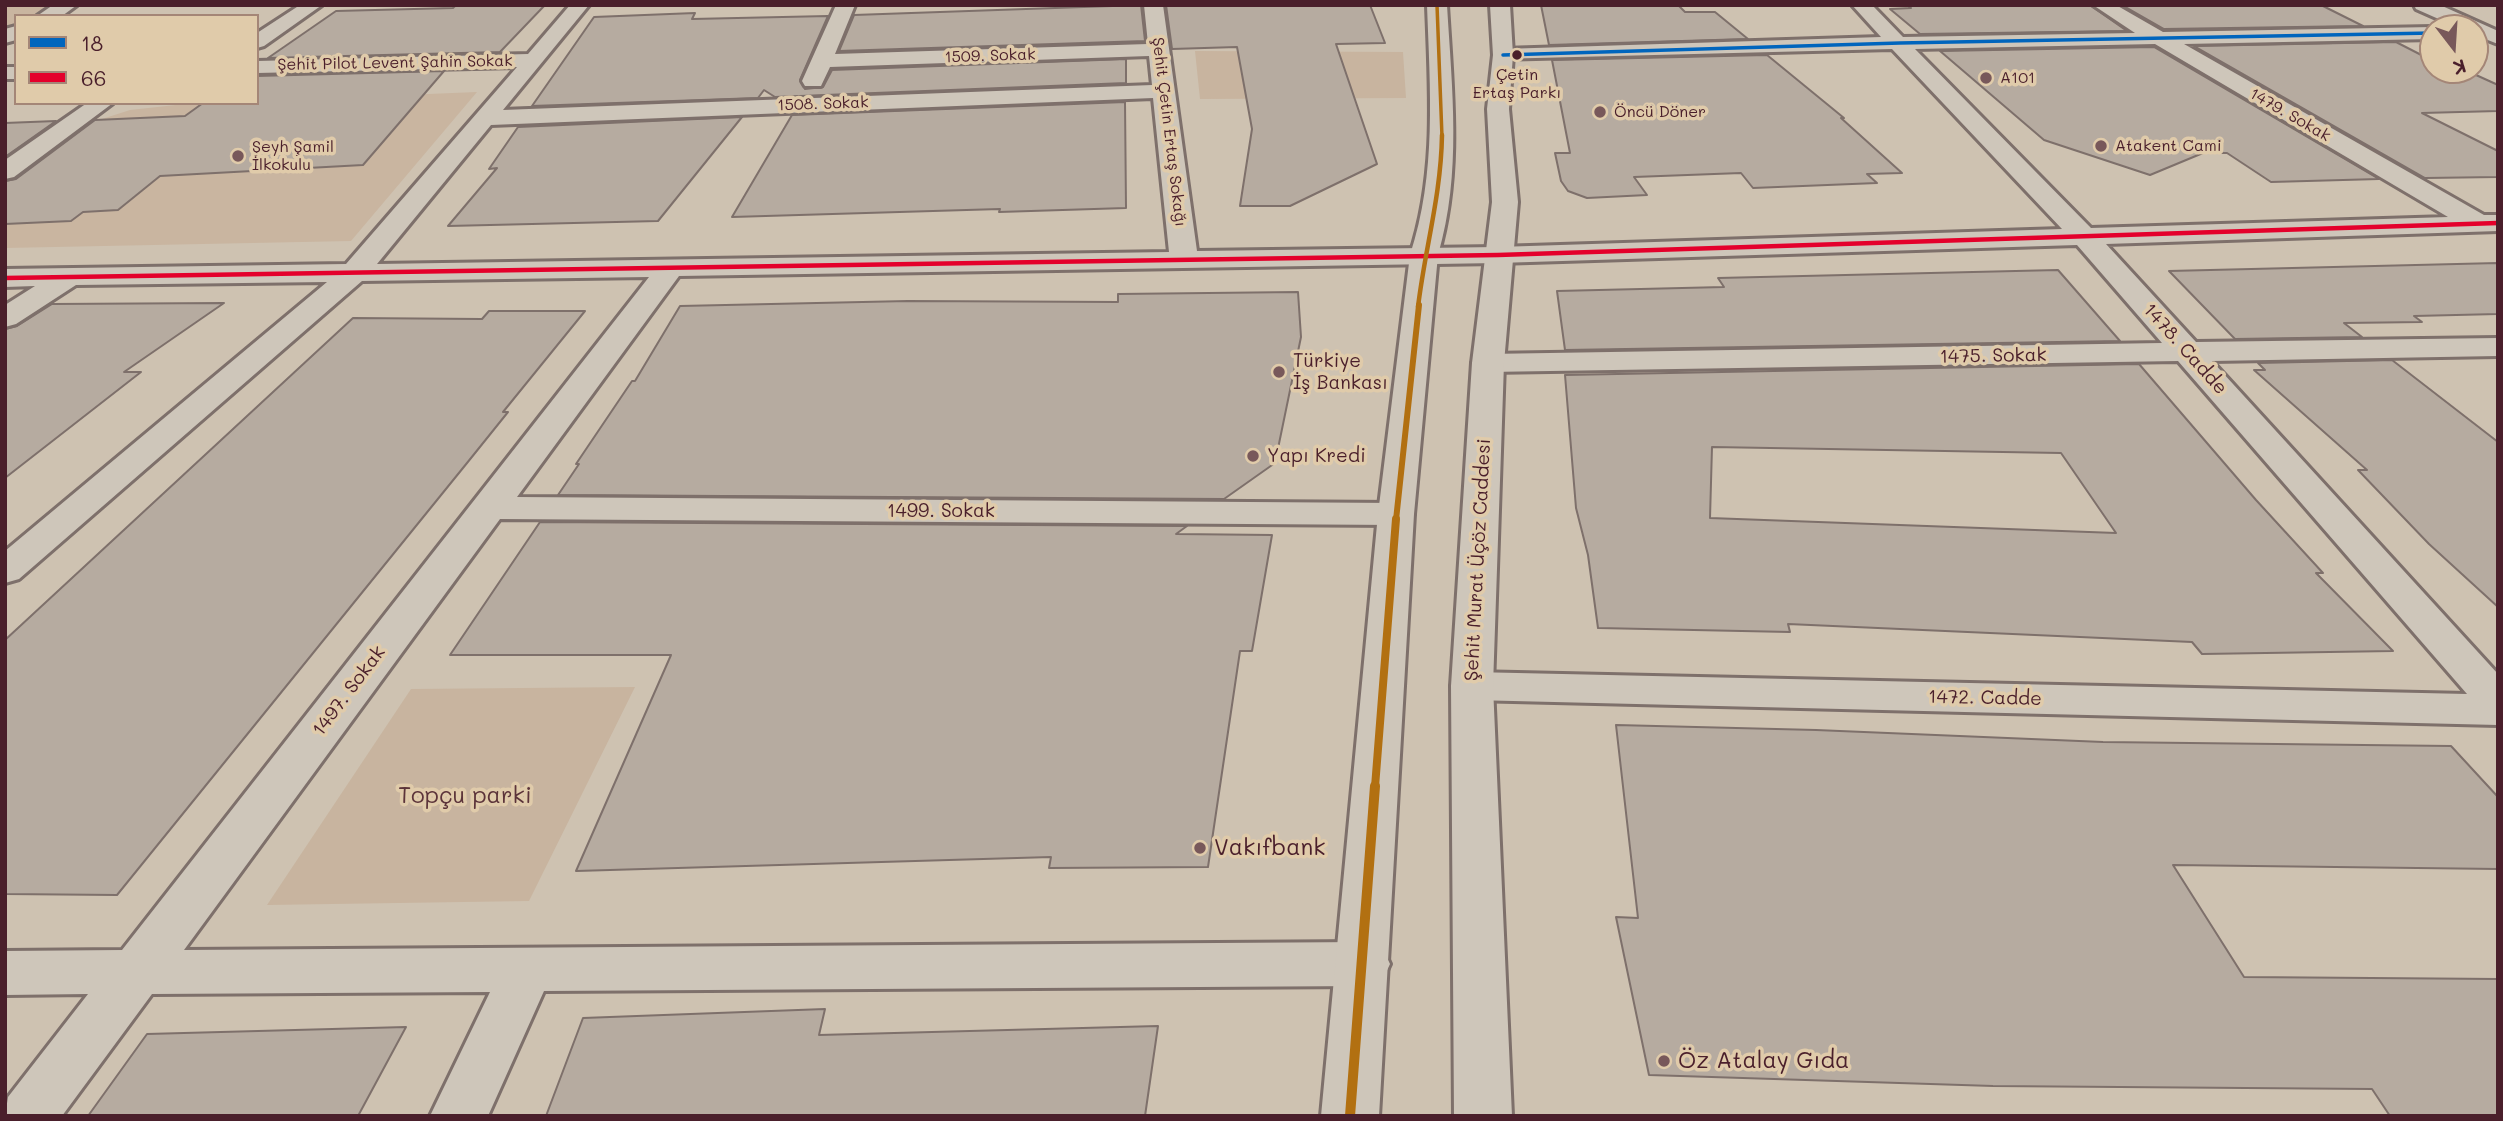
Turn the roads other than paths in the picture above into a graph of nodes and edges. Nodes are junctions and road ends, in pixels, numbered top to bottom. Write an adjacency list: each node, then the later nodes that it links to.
1 (68, 5): 11 (street)
2 (313, 5): 15 (street)
3 (580, 5): 19 (street)
4 (846, 5): 20 (street)
5 (1153, 5): 17 (street, Şehit Çetin Ertaş Sokağı)
6 (1437, 5): 29 (street)
7 (1500, 5): 18 (street, Şehit Murat Üçöz Caddesi)
8 (1861, 5): 16 (street, 1478. Cadde)
9 (2102, 5): 14 (street, 1479. Sokak)
10 (2417, 11): 13 (street)
11 (51, 14)
12 (2419, 33): 14 (street)
13 (2498, 38)
14 (2157, 39): 16 (street); 27 (street, 1479. Sokak)
15 (259, 41)
16 (1900, 43): 18 (street); 28 (street, 1478. Cadde)
17 (1158, 50): 20 (street, 1509. Sokak); 22 (street, Şehit Çetin Ertaş Sokağı)
18 (1503, 55): 30 (street, Şehit Murat Üçöz Caddesi)
19 (533, 60): 21 (street, Şehit Pilot Levent Şahin Sokak); 25 (street)
20 (822, 61): 24 (street)
21 (259, 67)
22 (1164, 90): 24 (street, 1508. Sokak); 31 (street, Şehit Çetin Ertaş Sokağı)
23 (99, 105): 26 (street)
24 (803, 105): 25 (street, 1508. Sokak)
25 (482, 118): 33 (street)
26 (5, 172)
27 (2489, 223): 28 (street)
28 (2083, 235): 30 (street); 38 (street, 1478. Cadde)
29 (1424, 255): 30 (street); 31 (street); 41 (street)
30 (1498, 255): 39 (street, Şehit Murat Üçöz Caddesi)
31 (1184, 258): 32 (street)
32 (671, 266): 33 (street); 40 (street, 1497. Sokak)
33 (354, 273): 35 (street); 42 (street)
34 (5, 278): 35 (street)
35 (68, 278): 36 (street)
36 (5, 318)
37 (2498, 347): 38 (street, 1475. Sokak)
38 (2189, 353): 39 (street, 1475. Sokak); 44 (street, 1478. Cadde)
39 (1488, 363): 43 (street, Şehit Murat Üçöz Caddesi)
40 (486, 508): 41 (street, 1499. Sokak); 48 (street, 1497. Sokak)
41 (1396, 514): 46 (street)
42 (5, 571)
43 (1472, 685): 45 (street, 1472. Cadde); 53 (street, Şehit Murat Üçöz Caddesi)
44 (2498, 702)
45 (2498, 710)
46 (1364, 964): 47 (street); 52 (street)
47 (527, 970): 48 (street); 51 (street)
48 (140, 972): 49 (street); 50 (street, 1497. Sokak)
49 (5, 973)
50 (28, 1116)
51 (459, 1116)
52 (1350, 1116)
53 (1483, 1116)

